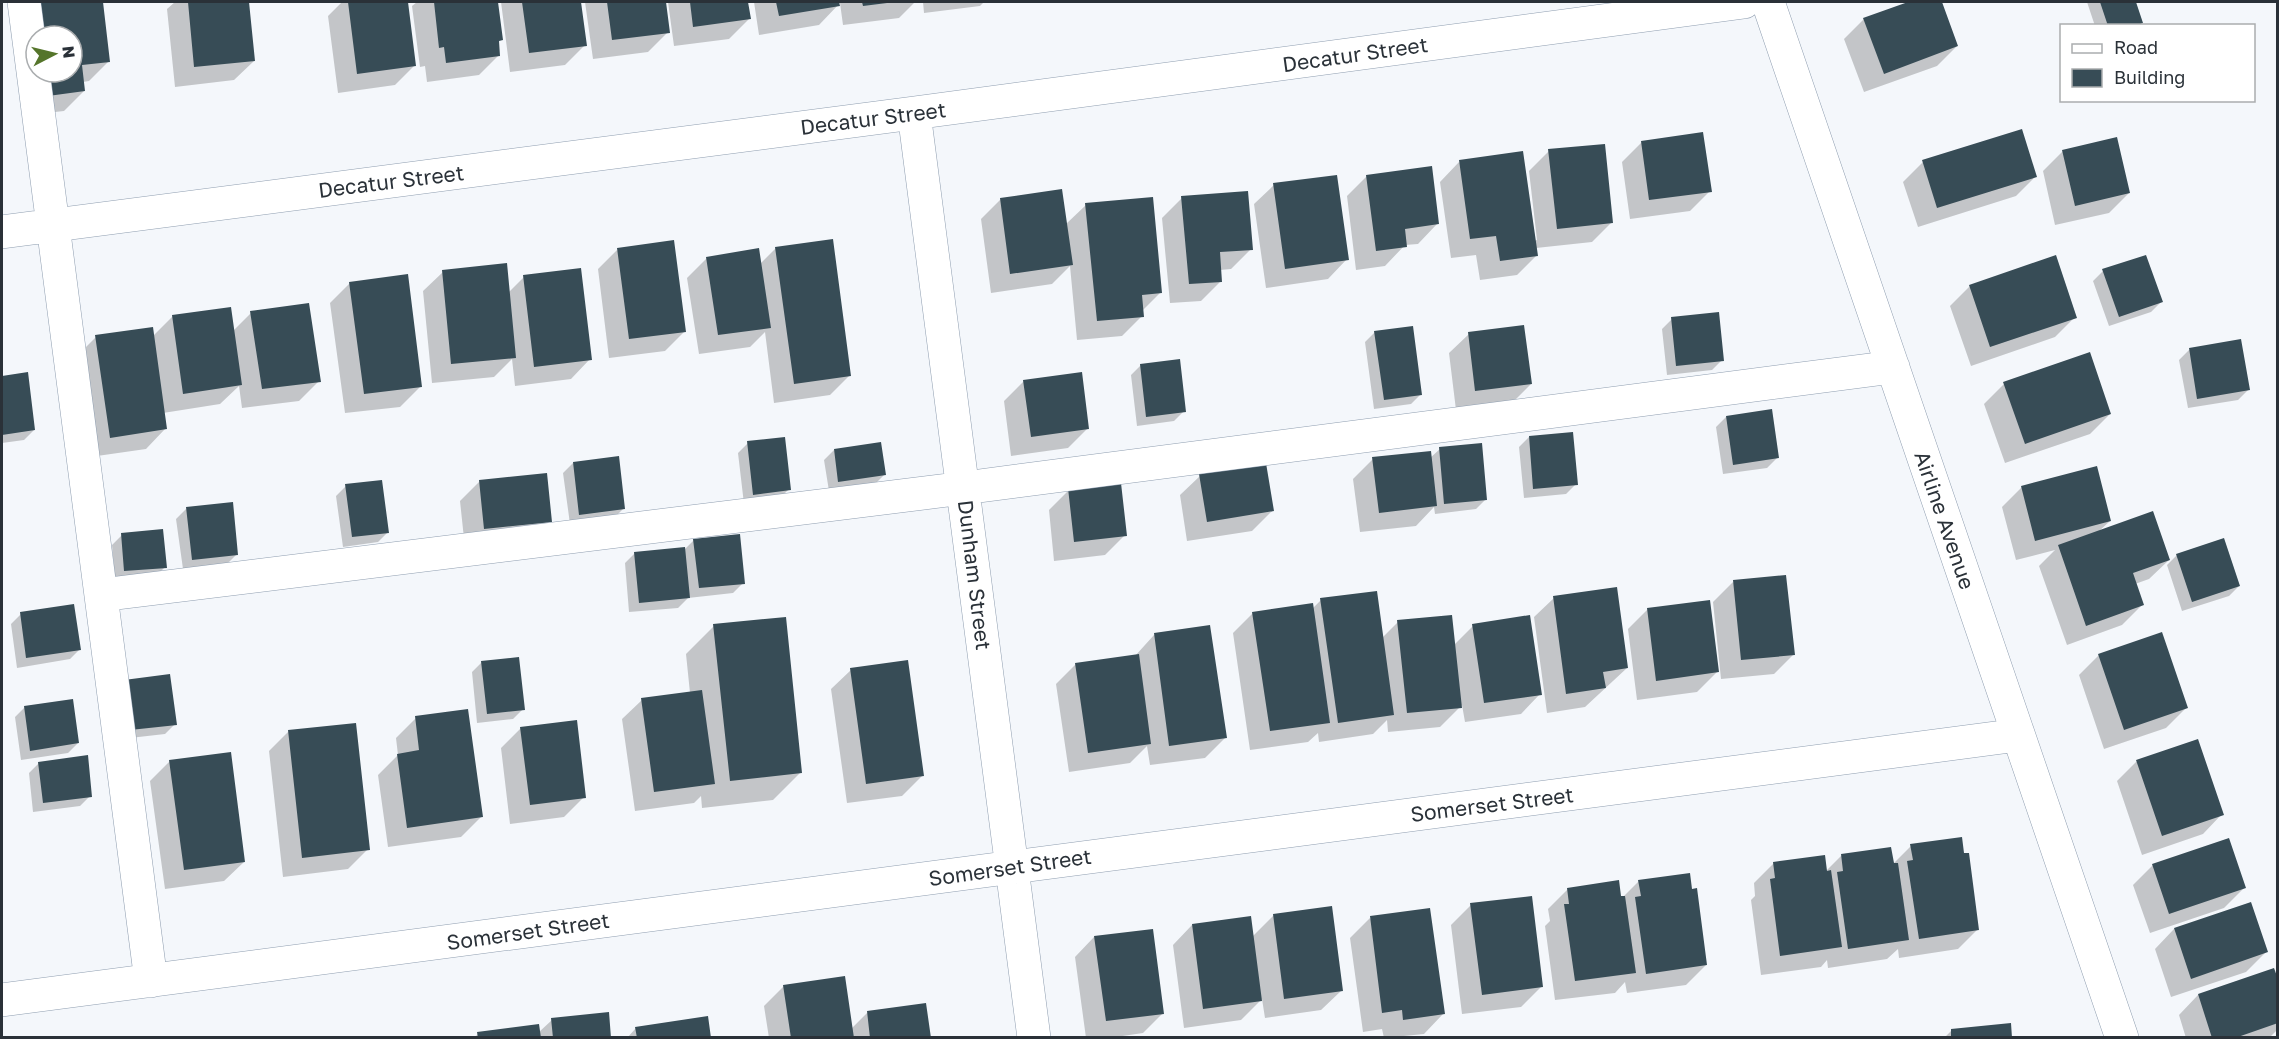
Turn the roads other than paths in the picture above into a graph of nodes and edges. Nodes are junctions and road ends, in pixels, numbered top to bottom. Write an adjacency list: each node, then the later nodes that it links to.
1 (24, 2): 5 (street)
2 (1744, 2): 4 (street, Decatur Street)
3 (1768, 2): 7 (street, Airline Avenue)
4 (914, 113): 5 (street, Decatur Street); 8 (street, Dunham Street)
5 (53, 225): 6 (street, Decatur Street); 9 (street)
6 (2, 232)
7 (1893, 367): 8 (street); 10 (street, Airline Avenue)
8 (964, 488): 9 (street); 11 (street, Dunham Street)
9 (101, 595): 12 (street)
10 (2018, 735): 11 (street, Somerset Street); 15 (street, Airline Avenue)
11 (1013, 866): 12 (street, Somerset Street); 14 (street, Dunham Street)
12 (151, 981): 13 (street, Somerset Street)
13 (2, 1000)
14 (1034, 1038)
15 (2122, 1038)

